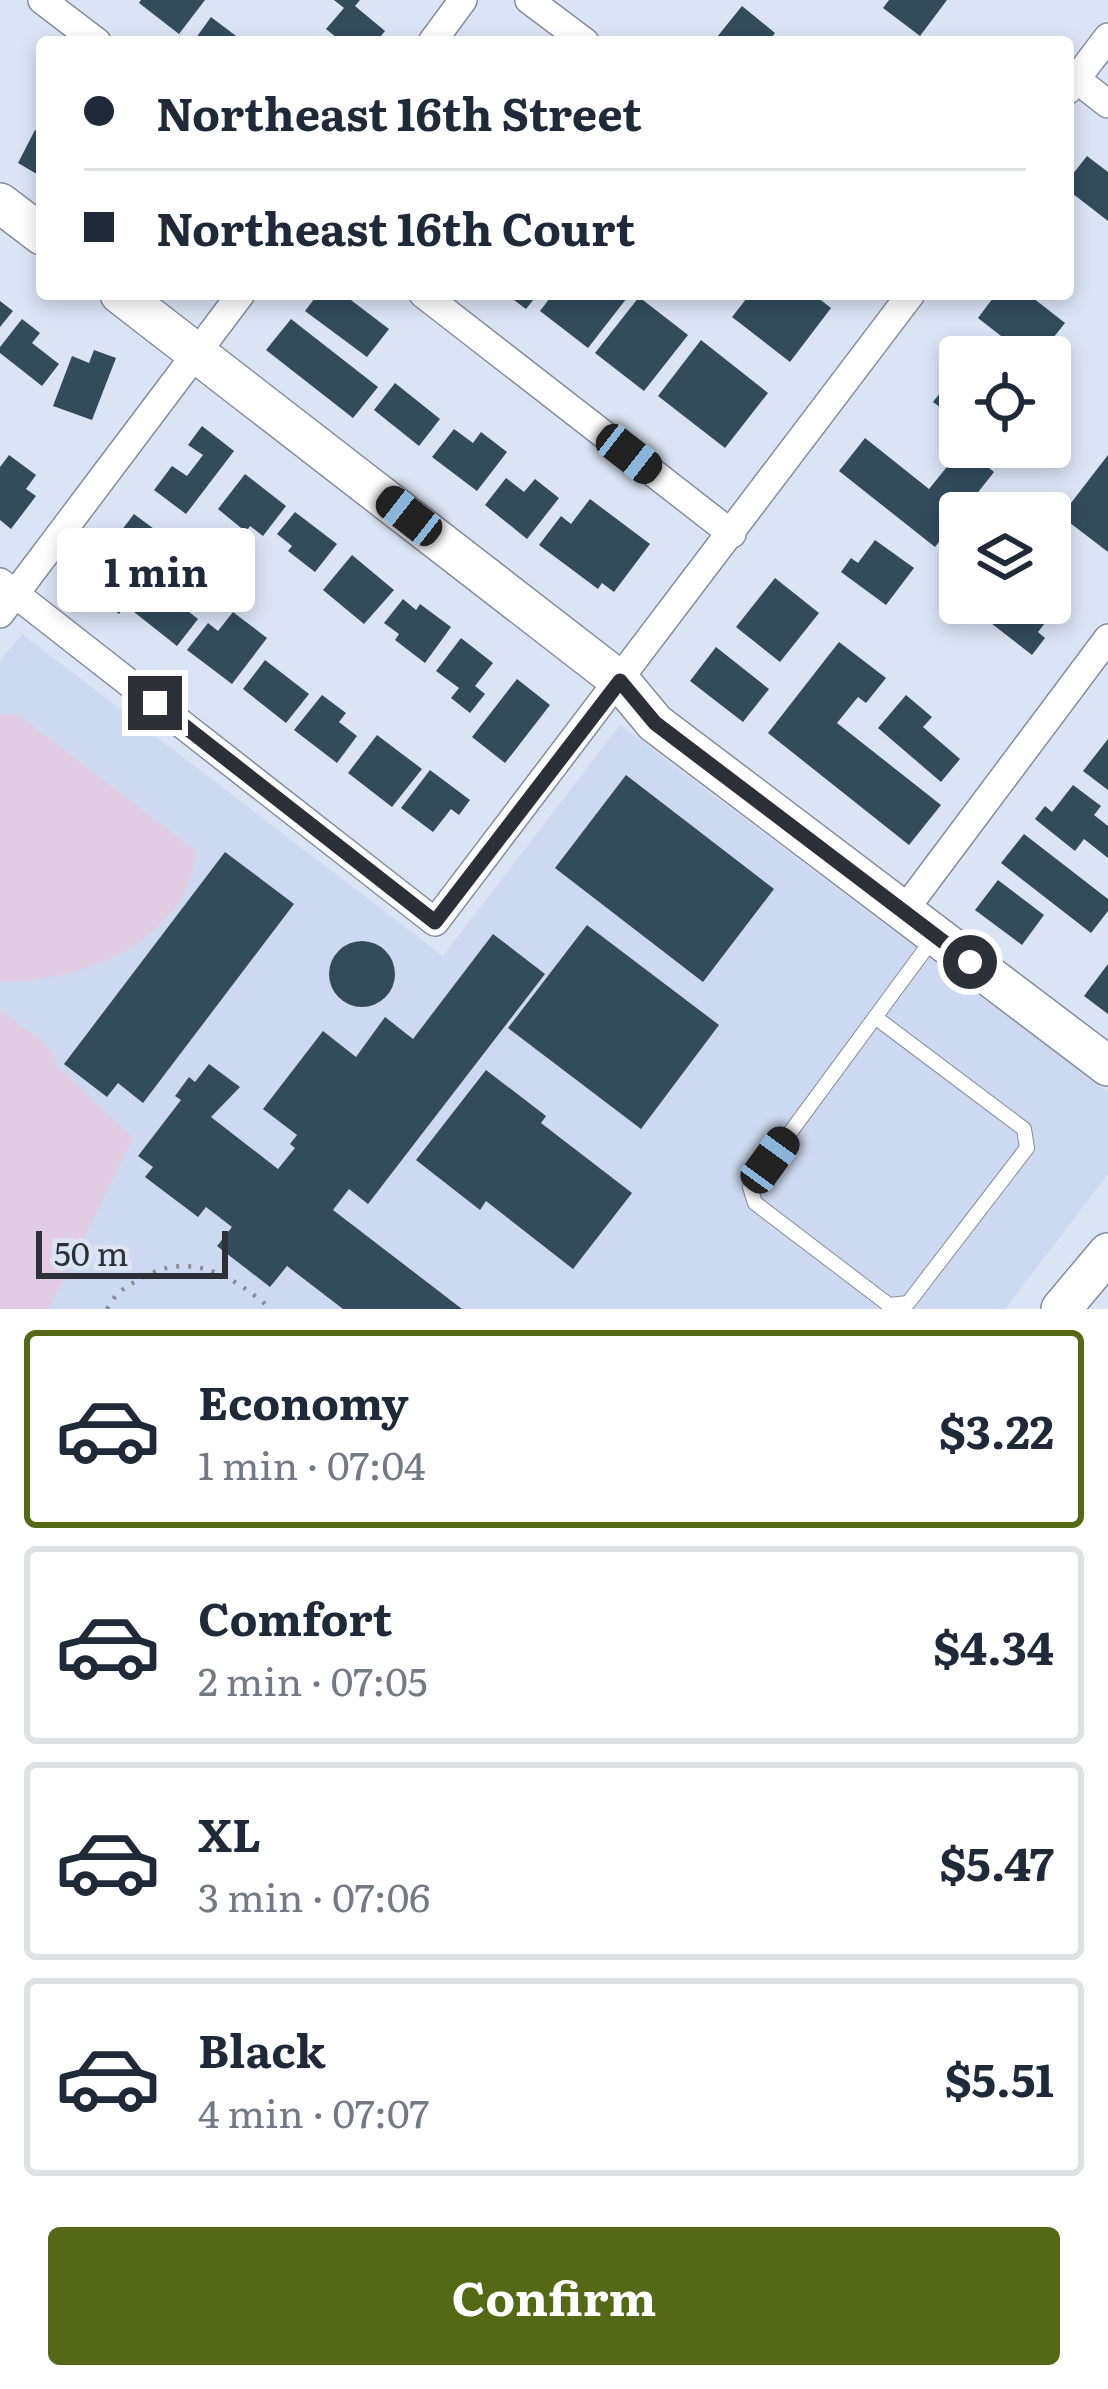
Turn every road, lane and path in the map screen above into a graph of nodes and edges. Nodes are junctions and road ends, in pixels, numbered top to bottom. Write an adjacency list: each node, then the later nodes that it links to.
1 (42, 0): 4 (street)
2 (463, 0): 5 (street)
3 (529, 0): 6 (street)
4 (89, 36)
5 (436, 36)
6 (577, 36)
7 (1108, 37): 8 (street)
8 (1074, 82)
9 (1074, 86): 10 (street)
10 (1108, 104)
11 (0, 203): 12 (street)
12 (36, 230)
13 (128, 300): 17 (street)
14 (237, 300): 17 (street)
15 (431, 300): 18 (street)
16 (907, 300): 18 (street)
17 (196, 352): 19 (street); 21 (street)
18 (732, 534): 21 (street)
19 (5, 596): 21 (street)
20 (1108, 638): 22 (street)
21 (620, 681): 22 (street)
22 (903, 912): 23 (street)
23 (935, 936): 24 (lane); 25 (street)
24 (875, 1017): 24 (lane)
25 (1108, 1066)
26 (1108, 1253): 29 (street)
27 (107, 1309): 28 (path)
28 (272, 1309)
29 (1061, 1309)

